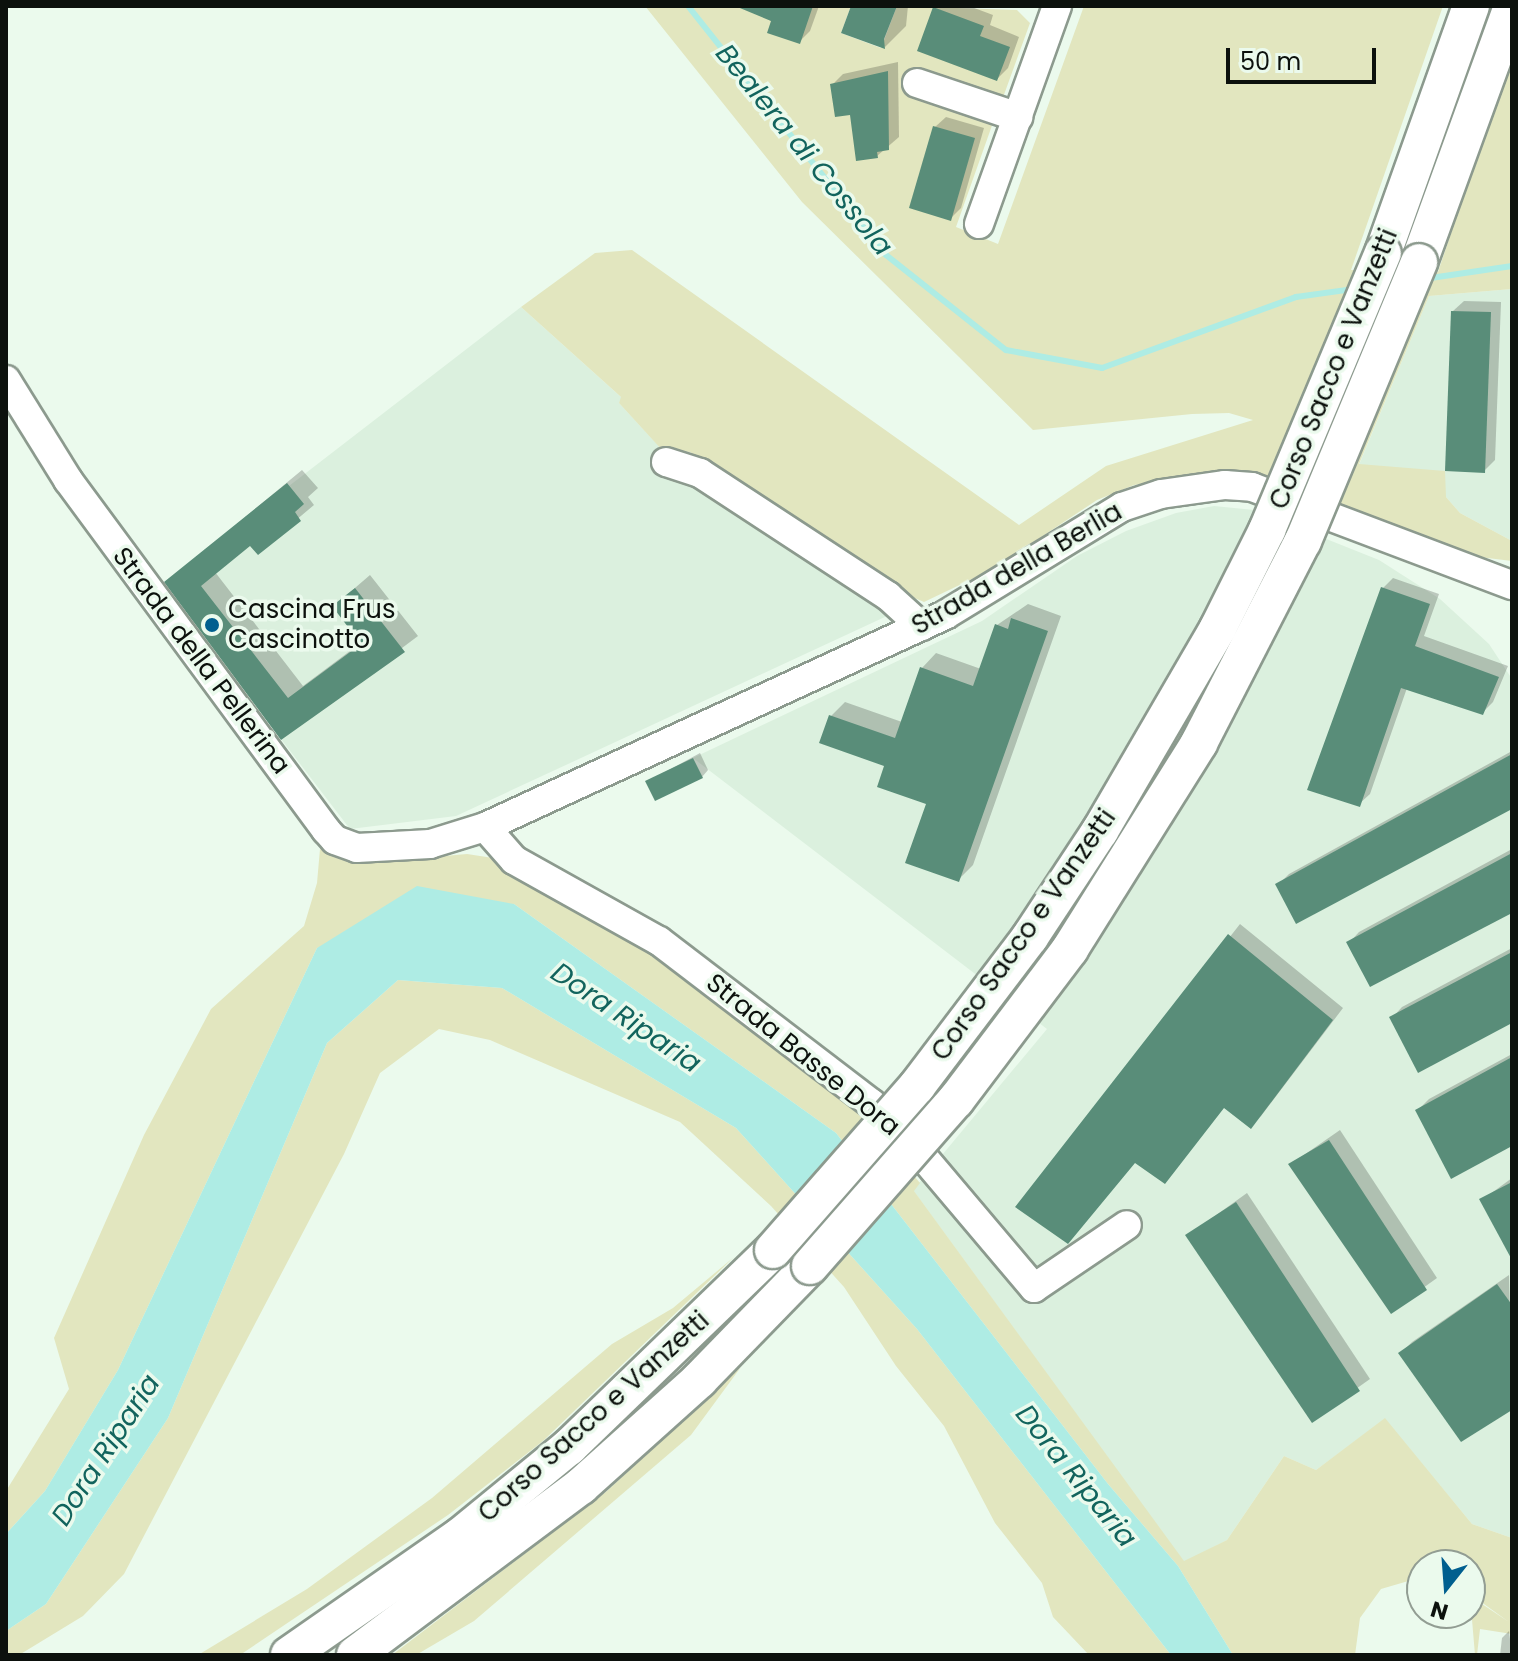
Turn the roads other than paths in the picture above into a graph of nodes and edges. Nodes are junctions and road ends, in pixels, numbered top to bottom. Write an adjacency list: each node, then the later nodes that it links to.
1 (1471, 6): 14 (main road, Corso Sacco e Vanzetti, bridge)
2 (1512, 6): 15 (main road, Corso Sacco e Vanzetti, bridge)
3 (1049, 8): 5 (street)
4 (917, 83): 5 (street)
5 (1018, 117): 6 (street)
6 (979, 224)
7 (6, 380): 12 (street, Strada della Pellerina)
8 (666, 462): 10 (street)
9 (1512, 585): 10 (street, Strada della Berlia)
10 (921, 626): 11 (street, Strada della Berlia)
11 (485, 827): 12 (street, Strada della Berlia); 13 (street, Strada Basse Dora)
12 (450, 840)
13 (1127, 1225)
14 (289, 1655)
15 (355, 1655)

